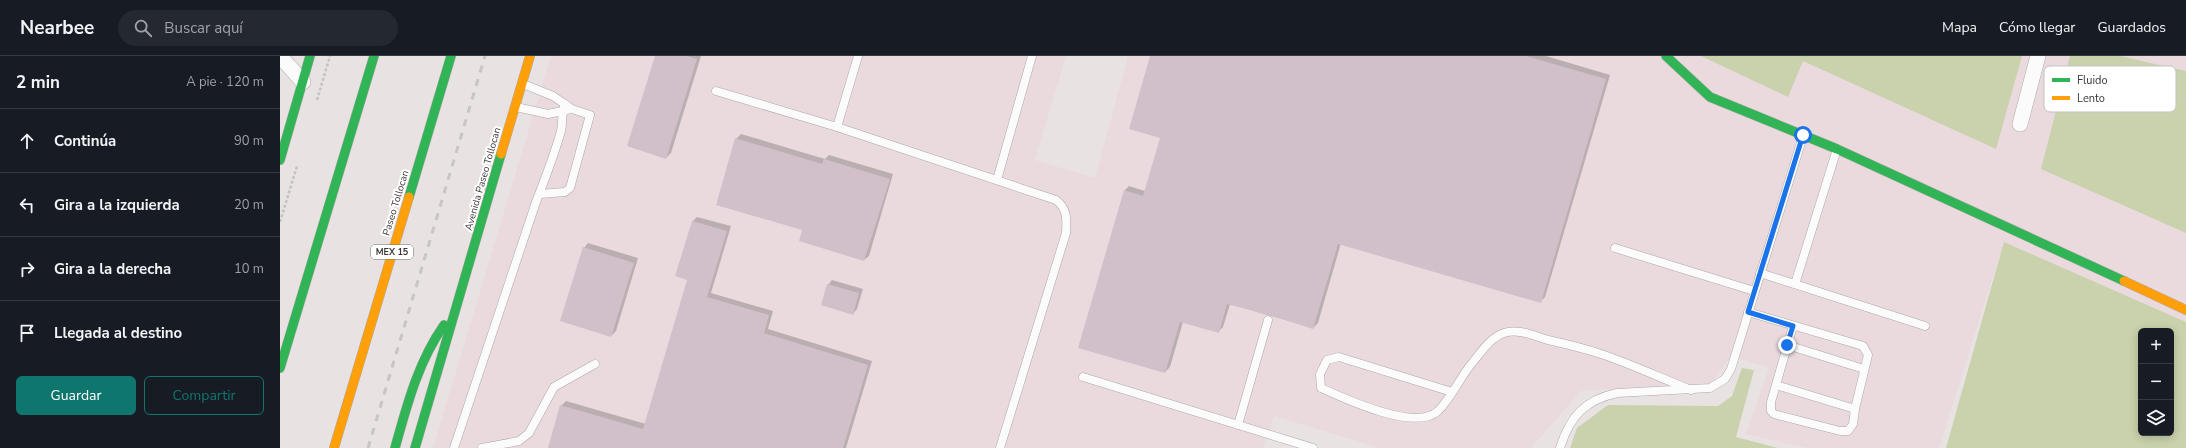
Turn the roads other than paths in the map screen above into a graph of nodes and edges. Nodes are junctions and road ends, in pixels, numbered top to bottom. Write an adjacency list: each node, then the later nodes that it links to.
1 (280, 56): 10 (street)
2 (310, 56): 10 (main road)
3 (374, 56): 34 (main road)
4 (451, 56): 42 (main road, Paseo Tollocan / MEX 15)
5 (530, 56): 11 (main road, Avenida Paseo Tollocan)
6 (858, 56): 16 (lane)
7 (1032, 56): 20 (lane)
8 (1666, 56): 17 (main road)
9 (2038, 56): 15 (street)
10 (303, 82): 19 (main road)
11 (522, 84): 13 (main road, Avenida Paseo Tollocan); 14 (lane)
12 (716, 91): 16 (lane)
13 (516, 106): 14 (lane); 26 (main road, Avenida Paseo Tollocan)
14 (566, 108): 21 (lane); 21 (lane)
15 (2020, 124)
16 (837, 127): 20 (lane)
17 (1803, 135): 18 (main road); 23 (lane)
18 (1837, 149): 24 (lane); 27 (main road)
19 (280, 160)
20 (997, 180): 47 (lane)
21 (540, 194): 45 (lane)
22 (1615, 248): 25 (lane)
23 (1760, 273): 24 (lane); 25 (lane)
24 (1795, 284): 31 (lane)
25 (1754, 291): 28 (lane)
26 (458, 308): 43 (main road, Avenida Paseo Tollocan); 44 (main road, Avenida Paseo Tollocan)
27 (2186, 310)
28 (1748, 312): 30 (lane); 38 (lane)
29 (1268, 320): 41 (lane)
30 (1793, 326): 32 (lane); 35 (lane)
31 (1925, 326)
32 (1787, 345): 35 (lane); 37 (lane)
33 (595, 364): 46 (lane)
34 (280, 368)
35 (1864, 369): 40 (lane)
36 (1083, 377): 41 (lane)
37 (1776, 385): 40 (lane); 40 (lane)
38 (1691, 390): 39 (lane); 49 (lane)
39 (1452, 392): 39 (lane)
40 (1855, 409)
41 (1238, 425): 48 (lane)
42 (334, 448)
43 (395, 448)
44 (415, 448)
45 (454, 448)
46 (482, 448)
47 (1000, 448)
48 (1313, 448)
49 (1560, 448)

